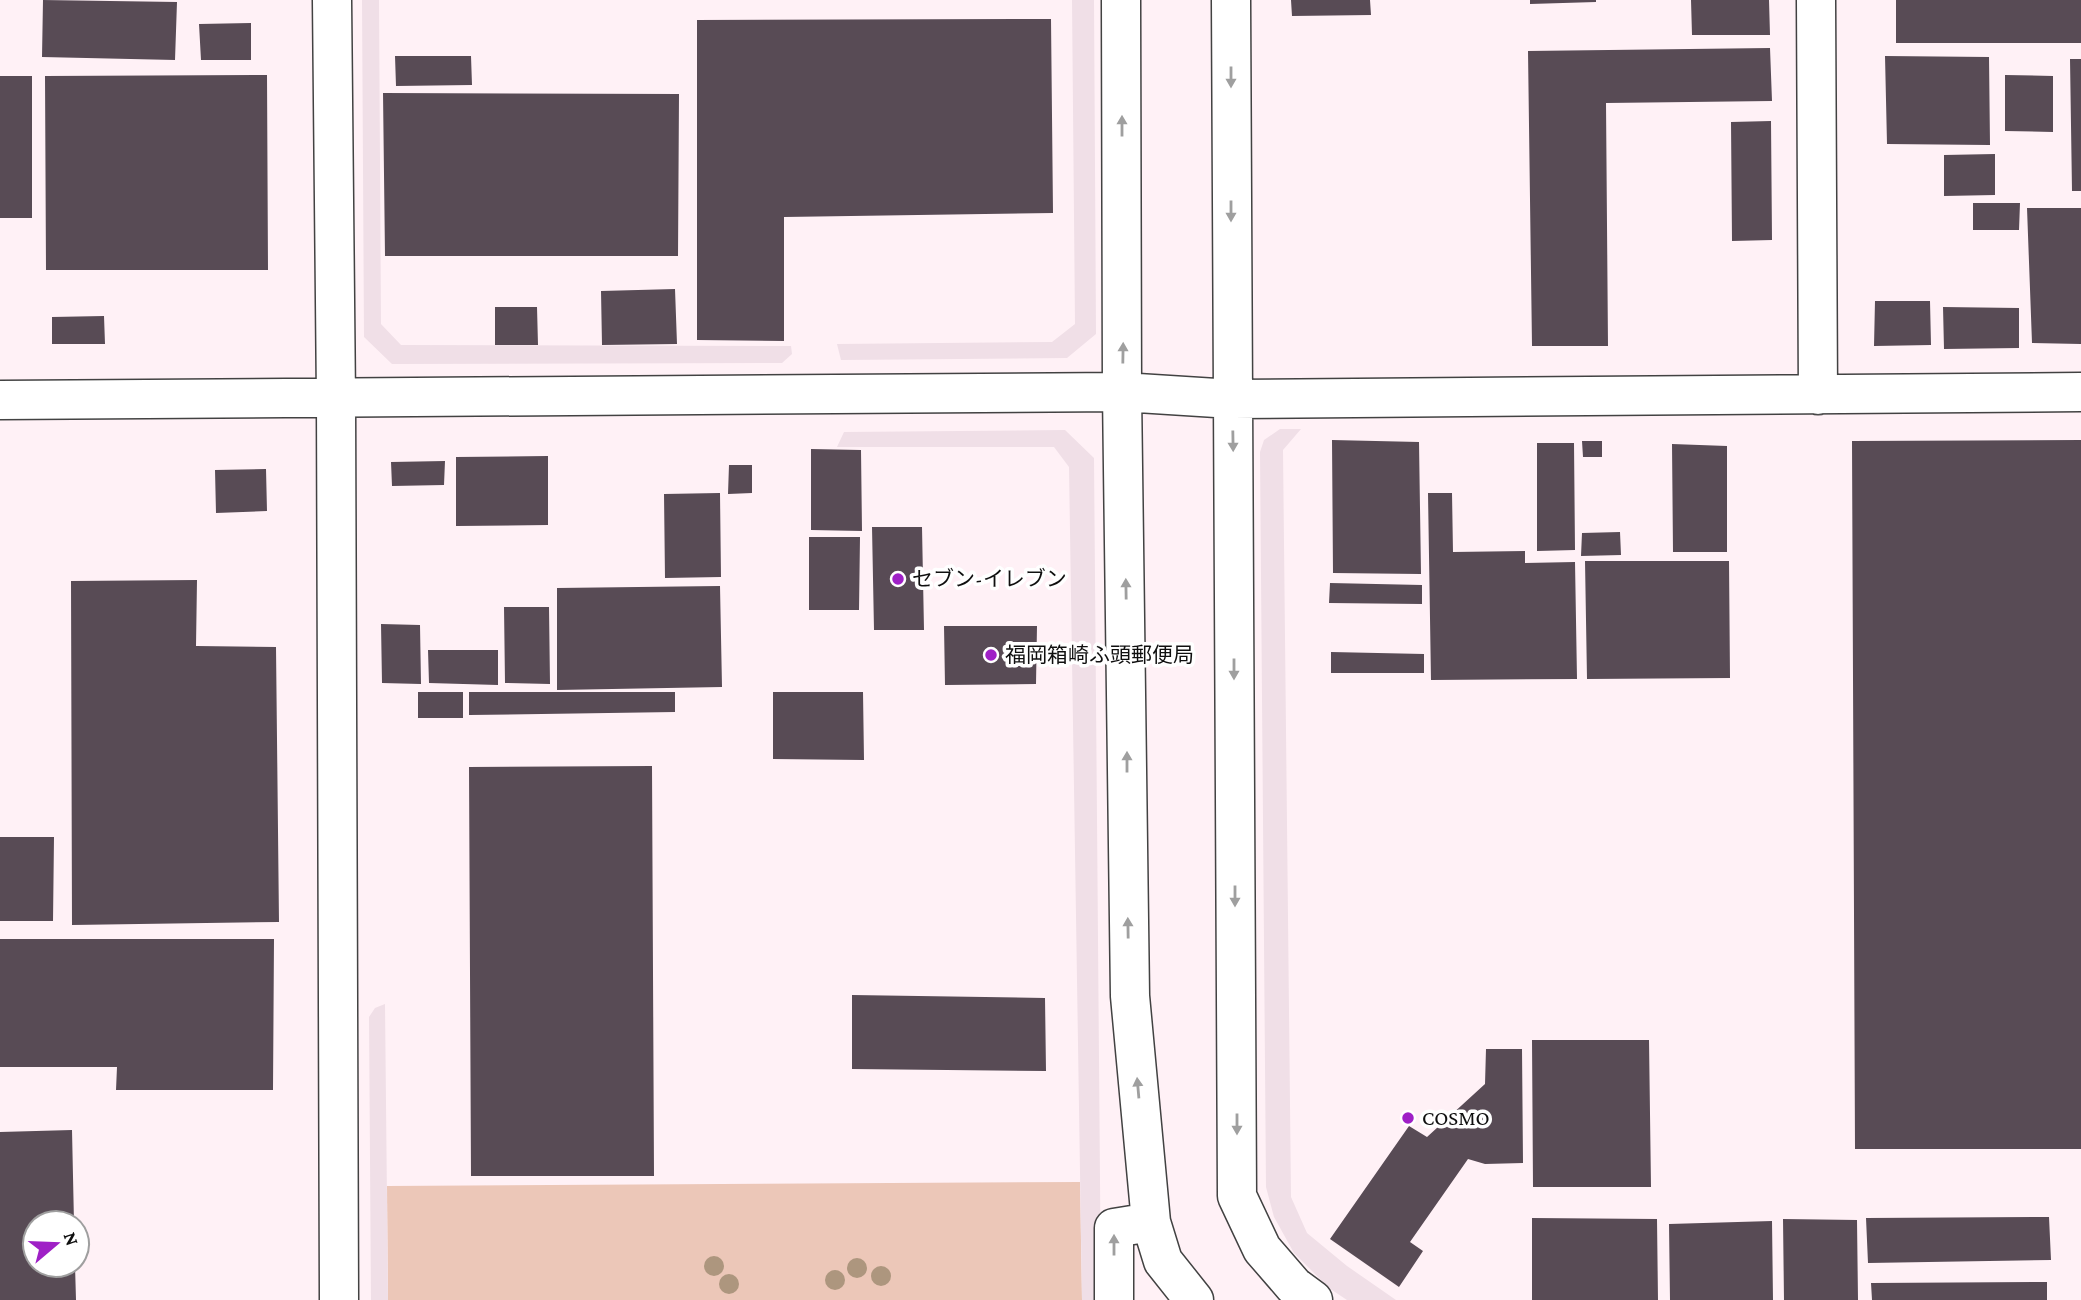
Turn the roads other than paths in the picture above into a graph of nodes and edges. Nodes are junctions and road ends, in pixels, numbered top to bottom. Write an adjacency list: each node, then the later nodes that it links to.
1 (332, 0): 10 (street)
2 (1121, 0): 5 (street, one-way to 2)
3 (1231, 0): 8 (street, one-way to 8)
4 (1816, 0): 7 (street)
5 (1122, 392): 8 (street); 10 (street); 11 (street, one-way to 5)
6 (2081, 392): 7 (street)
7 (1818, 395): 8 (street)
8 (1232, 399): 15 (street, one-way to 15)
9 (0, 400): 10 (street)
10 (336, 400): 12 (street)
11 (1151, 1222): 13 (street, one-way to 11); 14 (street)
12 (339, 1300)
13 (1114, 1300)
14 (1194, 1300)
15 (1313, 1300)

